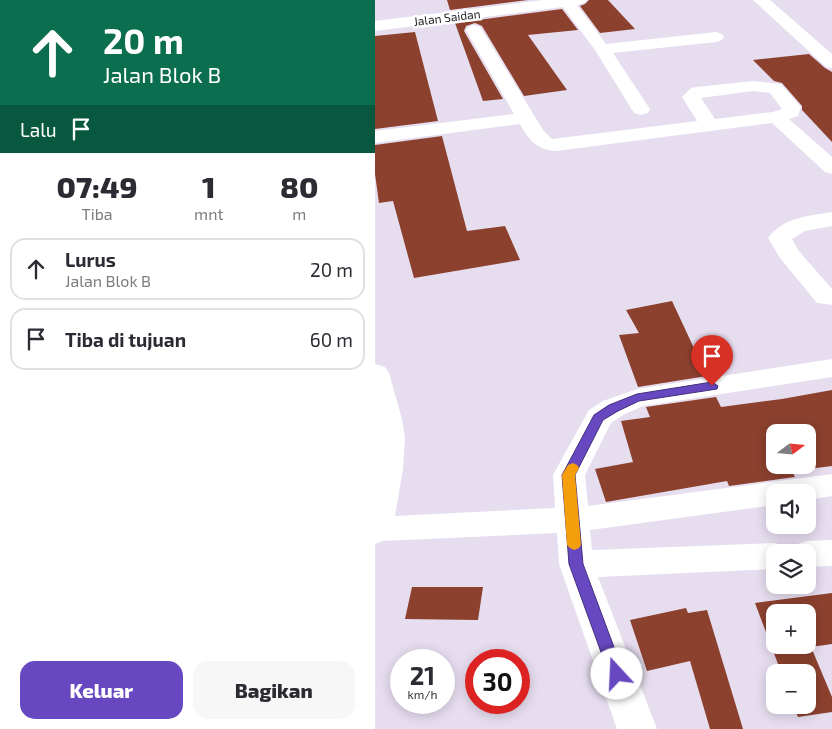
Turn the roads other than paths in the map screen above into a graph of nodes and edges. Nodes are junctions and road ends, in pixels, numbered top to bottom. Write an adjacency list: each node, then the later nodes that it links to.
1 (761, 0): 8 (street)
2 (573, 1): 3 (street, Jalan Saidan); 7 (street)
3 (527, 4): 4 (street, Jalan Saidan)
4 (375, 26)
5 (475, 30): 11 (street)
6 (716, 37): 7 (street)
7 (602, 49): 9 (street)
8 (832, 63)
9 (641, 109)
10 (775, 117): 12 (street); 12 (street); 14 (street)
11 (526, 118): 12 (street); 13 (street)
12 (709, 125)
13 (375, 137)
14 (832, 168)
15 (832, 219): 16 (street)
16 (832, 297)
17 (832, 368): 22 (street)
18 (375, 372): 23 (street)
19 (832, 485): 20 (street)
20 (816, 487)
21 (766, 494): 22 (street)
22 (572, 520): 23 (street); 27 (street)
23 (375, 530)
24 (832, 553): 25 (street)
25 (816, 554)
26 (766, 556): 27 (street)
27 (576, 564): 28 (street)
28 (637, 729)

